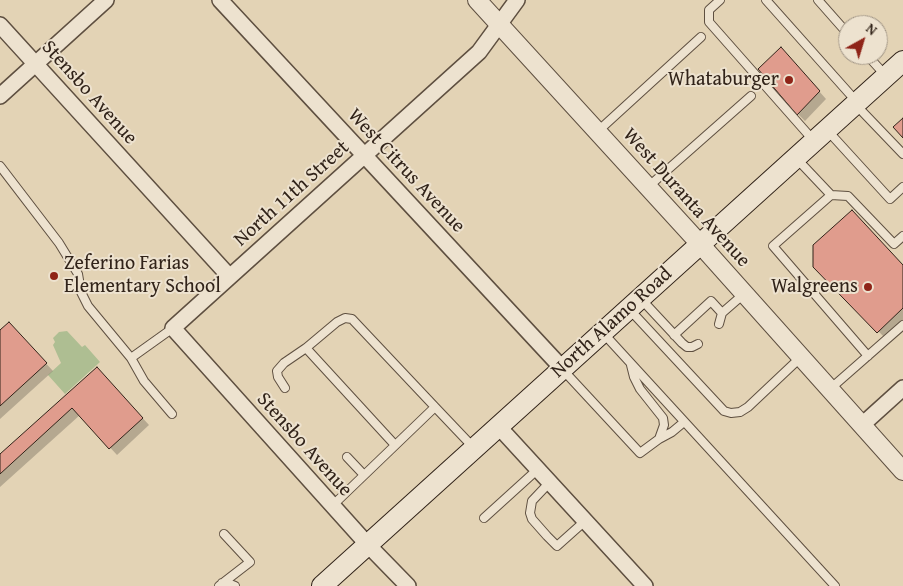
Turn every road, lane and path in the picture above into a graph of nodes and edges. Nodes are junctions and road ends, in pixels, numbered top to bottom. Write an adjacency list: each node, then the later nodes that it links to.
1 (106, 0): 12 (street)
2 (220, 0): 20 (street, West Citrus Avenue)
3 (476, 0): 10 (street, West Duranta Avenue)
4 (518, 0): 10 (street, North 11th Street)
5 (720, 0): 18 (lane)
6 (766, 0): 16 (lane)
7 (818, 0): 8 (lane)
8 (838, 23)
9 (0, 25): 12 (street, Stensbo Avenue)
10 (500, 25): 17 (street, West Duranta Avenue); 20 (street, North 11th Street)
11 (701, 38): 17 (lane)
12 (36, 64): 14 (street); 28 (street, Stensbo Avenue)
13 (895, 70): 16 (main road, North Alamo Road)
14 (0, 96)
15 (751, 96): 23 (lane)
16 (856, 103): 18 (main road, North Alamo Road); 19 (lane)
17 (597, 132): 23 (street, West Duranta Avenue)
18 (821, 136): 21 (main road, North Alamo Road); 24 (lane)
19 (903, 154)
20 (364, 156): 28 (street, North 11th Street); 43 (street, West Citrus Avenue)
21 (796, 158): 25 (lane); 27 (main road, North Alamo Road)
22 (0, 166): 41 (lane)
23 (648, 187): 27 (street, West Duranta Avenue)
24 (903, 187)
25 (831, 195): 26 (lane); 39 (lane)
26 (903, 236)
27 (700, 244): 29 (street, West Duranta Avenue); 30 (main road, North Alamo Road)
28 (229, 276): 34 (street, North 11th Street)
29 (745, 294): 31 (lane); 40 (street, West Duranta Avenue)
30 (634, 303): 35 (main road, North Alamo Road); 36 (lane); 40 (lane)
31 (722, 313): 32 (lane); 36 (lane)
32 (719, 324)
33 (903, 325): 39 (lane)
34 (173, 328): 41 (lane); 60 (street, Stensbo Avenue)
35 (603, 332): 42 (lane); 43 (main road, North Alamo Road)
36 (674, 335): 37 (lane)
37 (698, 344)
38 (306, 348): 44 (lane); 47 (lane); 53 (lane)
39 (868, 356): 46 (lane)
40 (801, 357): 46 (street, West Duranta Avenue)
41 (131, 358): 48 (lane)
42 (630, 363): 49 (lane); 52 (lane)
43 (562, 368): 51 (main road, North Alamo Road); 52 (lane)
44 (285, 388)
45 (903, 388): 50 (street)
46 (830, 389): 50 (street, West Duranta Avenue)
47 (435, 407): 53 (lane); 54 (lane)
48 (172, 414)
49 (684, 422): 52 (lane); 70 (lane)
50 (862, 425): 57 (street, West Duranta Avenue)
51 (499, 426): 54 (main road, North Alamo Road); 56 (street)
52 (659, 439)
53 (395, 445): 58 (lane)
54 (475, 449): 64 (main road, North Alamo Road)
55 (347, 457): 58 (lane)
56 (538, 469): 59 (street); 61 (lane)
57 (903, 470)
58 (364, 475): 60 (lane)
59 (550, 482): 62 (street); 62 (lane)
60 (332, 506): 64 (street, Stensbo Avenue)
61 (484, 518)
62 (585, 521): 69 (street)
63 (224, 534): 65 (lane)
64 (368, 545): 67 (main road, North Alamo Road); 68 (street, Stensbo Avenue)
65 (220, 585): 66 (lane)
66 (235, 586)
67 (322, 586)
68 (408, 586)
69 (645, 586)
70 (834, 586)

